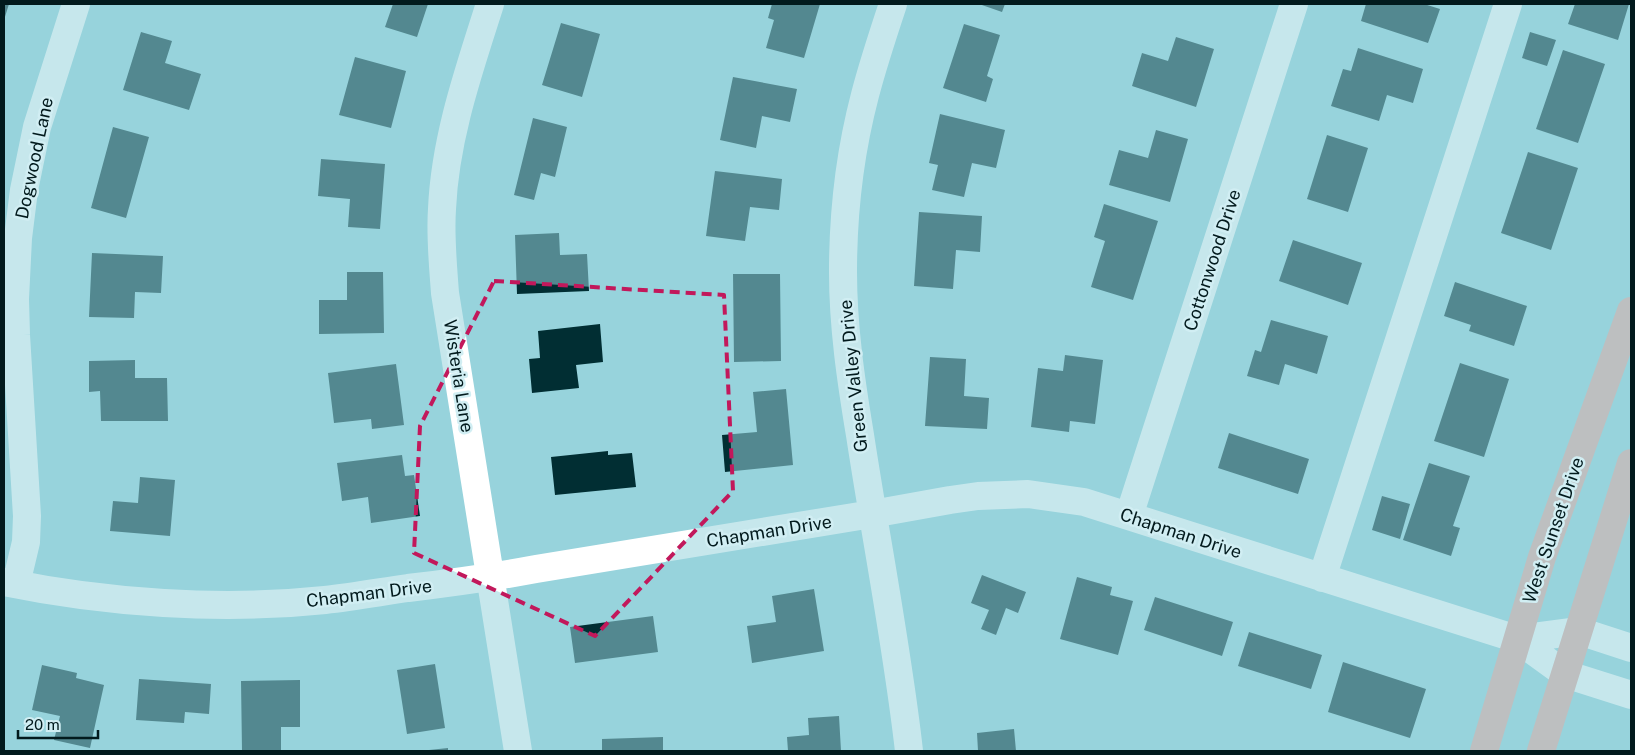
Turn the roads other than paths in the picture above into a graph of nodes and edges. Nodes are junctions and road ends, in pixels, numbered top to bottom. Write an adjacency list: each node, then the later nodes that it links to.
1 (76, 4): 12 (street, Dogwood Lane)
2 (490, 4): 10 (street, Wisteria Lane)
3 (893, 4): 8 (street, Green Valley Drive)
4 (1294, 4): 9 (street, Cottonwood Drive)
5 (1508, 4): 11 (street)
6 (1631, 311): 14 (main road, West Sunset Drive)
7 (1631, 463): 13 (main road)
8 (872, 514): 9 (street, Chapman Drive); 10 (street, Chapman Drive); 19 (street, Green Valley Drive)
9 (1129, 516): 11 (street, Chapman Drive)
10 (491, 577): 12 (street, Chapman Drive); 18 (street, Wisteria Lane)
11 (1322, 578): 14 (street, Chapman Drive)
12 (10, 583)
13 (1578, 631): 14 (street, Chapman Drive); 15 (street, Chapman Drive); 16 (main road)
14 (1517, 639): 16 (street, Chapman Drive); 20 (main road, West Sunset Drive)
15 (1631, 648)
16 (1566, 674): 17 (street, Chapman Drive); 21 (main road)
17 (1631, 695)
18 (518, 751)
19 (909, 751)
20 (1484, 751)
21 (1541, 751)

